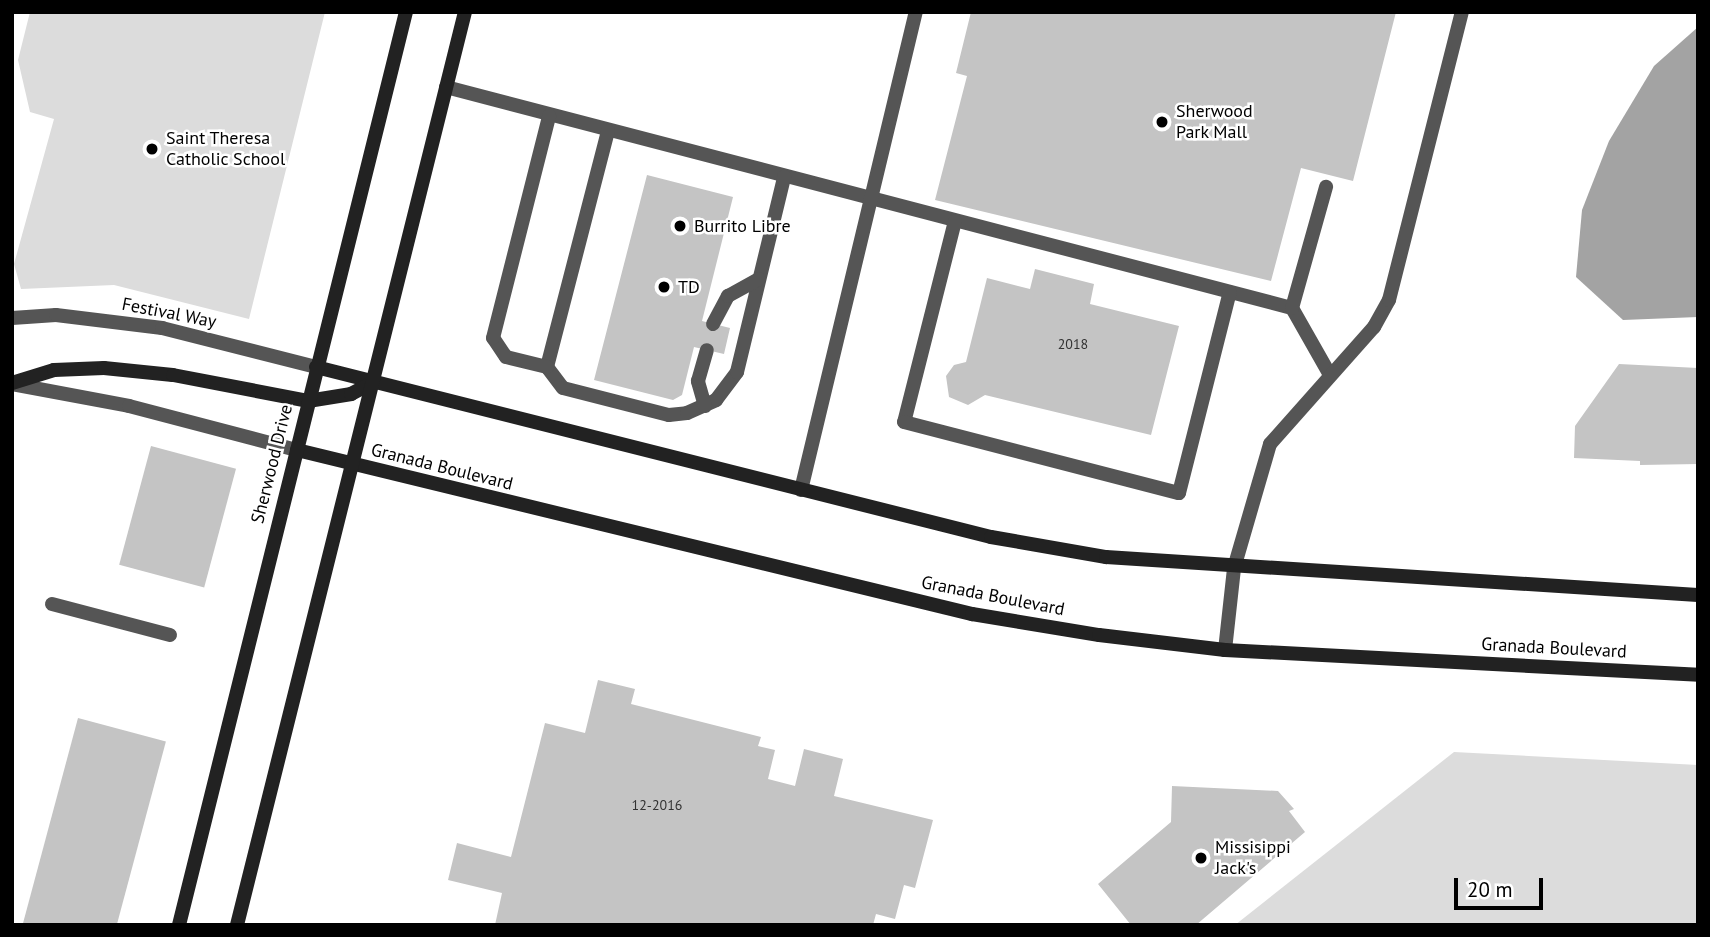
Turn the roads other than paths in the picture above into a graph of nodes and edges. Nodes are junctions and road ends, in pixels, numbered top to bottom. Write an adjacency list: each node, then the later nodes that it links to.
1 (406, 12): 18 (main road, Sherwood Drive)
2 (464, 12): 5 (main road)
3 (916, 12): 10 (street)
4 (1462, 12): 20 (street)
5 (446, 87): 6 (street); 21 (main road)
6 (549, 116): 7 (street); 19 (street)
7 (608, 131): 8 (street); 19 (street)
8 (784, 177): 10 (street); 12 (street)
9 (1326, 187): 14 (street)
10 (869, 199): 11 (street); 27 (street)
11 (955, 221): 13 (street); 13 (street)
12 (759, 279): 16 (street); 24 (street)
13 (1230, 292): 14 (street)
14 (1292, 308): 20 (street)
15 (12, 318): 18 (street, Festival Way)
16 (713, 324)
17 (706, 350): 24 (street)
18 (316, 367): 21 (main road); 23 (main road, Sherwood Drive)
19 (547, 368): 24 (street)
20 (1330, 375): 28 (street)
21 (372, 383): 23 (main road); 26 (main road); 27 (main road)
22 (12, 384): 23 (main road); 25 (street)
23 (308, 401): 25 (main road, Sherwood Drive)
24 (705, 406)
25 (297, 450): 26 (main road, Granada Boulevard); 34 (main road, Sherwood Drive)
26 (351, 465): 32 (main road, Granada Boulevard); 35 (main road)
27 (801, 490): 28 (main road)
28 (1234, 568): 29 (main road); 32 (street)
29 (1698, 595)
30 (51, 604): 31 (street)
31 (170, 635)
32 (1225, 650): 33 (main road, Granada Boulevard)
33 (1698, 675)
34 (179, 925)
35 (237, 925)

